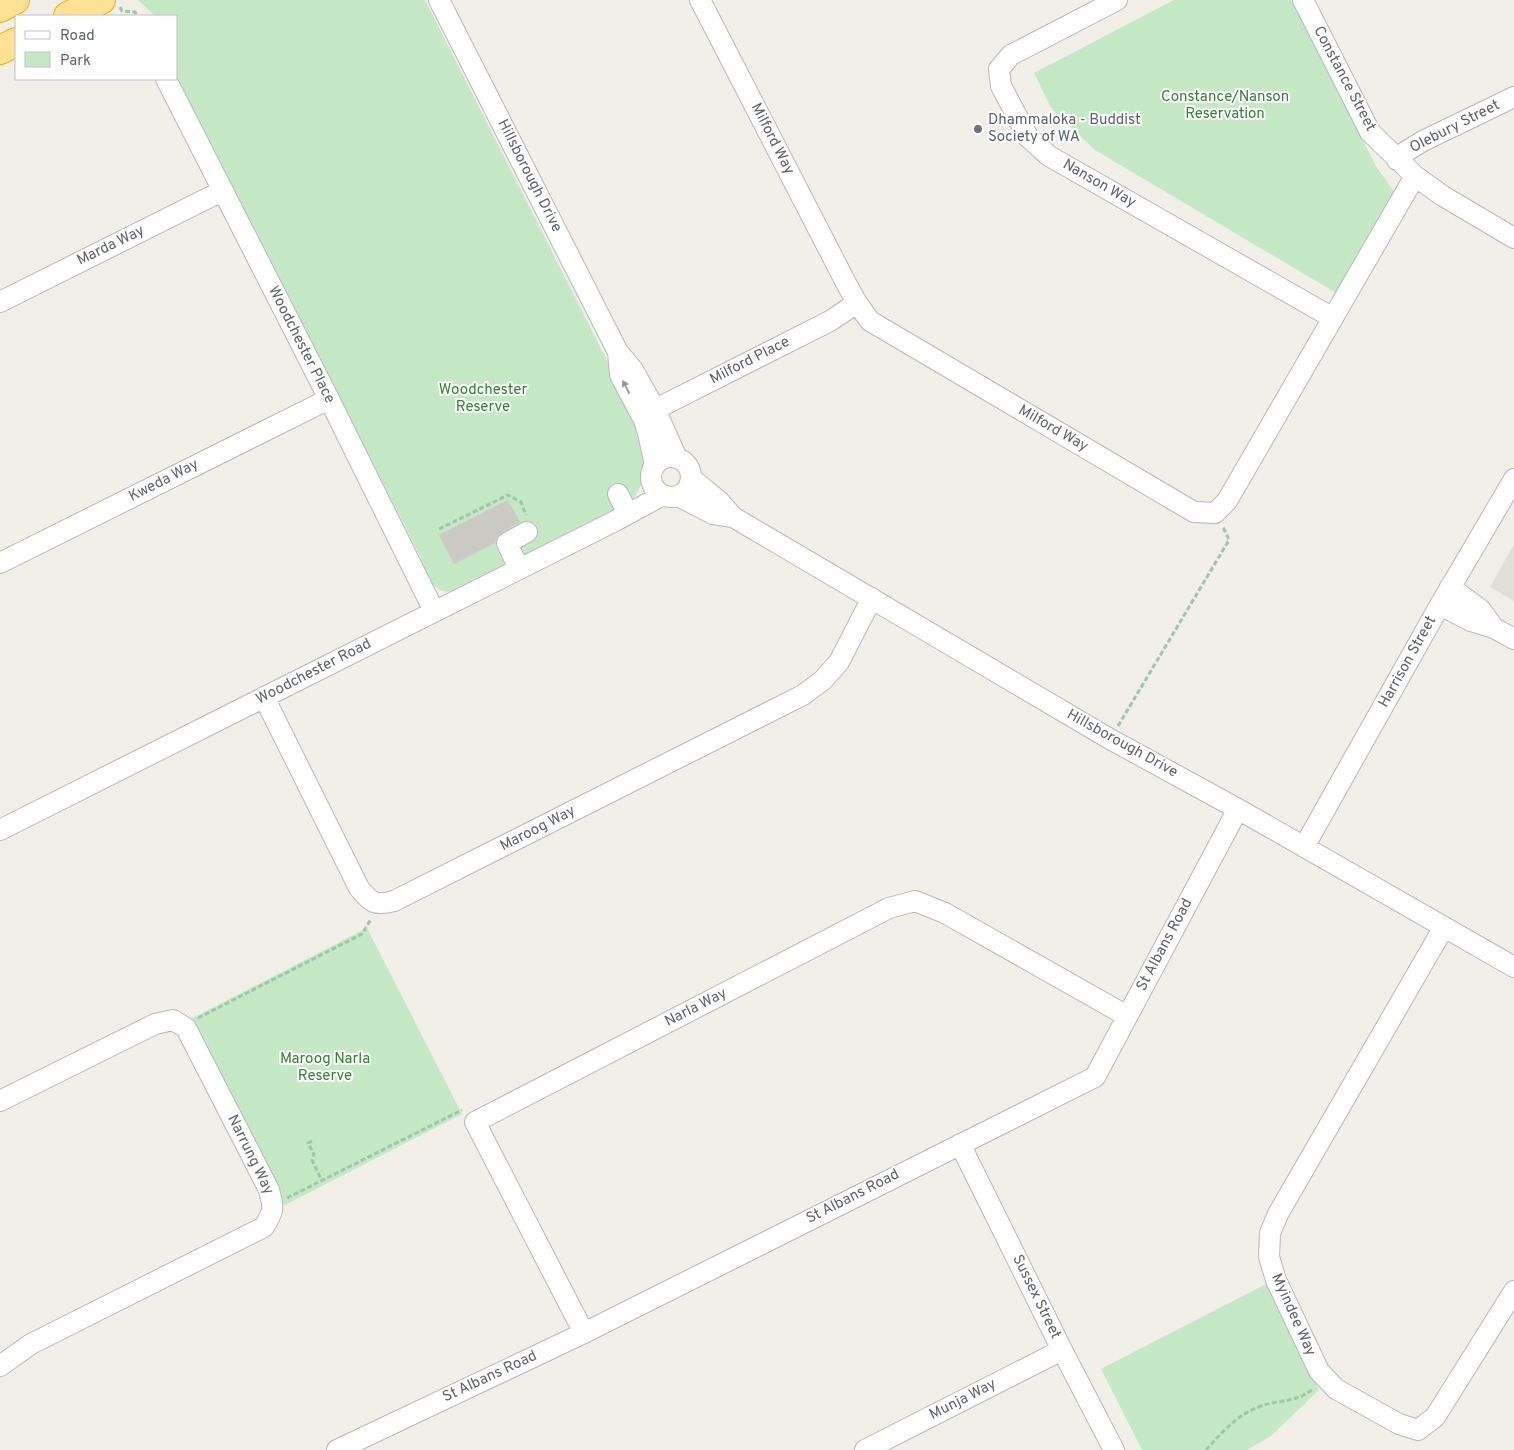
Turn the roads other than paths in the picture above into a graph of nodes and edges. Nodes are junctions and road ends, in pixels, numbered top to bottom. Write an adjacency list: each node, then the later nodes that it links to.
1 (15, 0): 7 (highway)
2 (440, 0): 21 (street, Hillsborough Drive)
3 (700, 0): 18 (street, Milford Way)
4 (1117, 0): 19 (street, Nanson Way)
5 (1303, 0): 13 (street, Constance Street)
6 (111, 5): 8 (highway)
7 (0, 8)
8 (72, 15)
9 (15, 42): 10 (highway)
10 (0, 50)
11 (166, 80): 15 (street, Woodchester Place)
12 (1514, 97): 13 (street, Olebury Street)
13 (1398, 160): 14 (street, Constance Street)
14 (1415, 176): 16 (street, Constance Street); 19 (street)
15 (222, 191): 17 (street, Marda Way); 20 (street, Woodchester Place)
16 (1514, 238)
17 (0, 302)
18 (857, 303): 19 (street, Milford Way); 21 (street, Milford Place)
19 (1332, 318)
20 (329, 399): 31 (street, Kweda Way); 36 (street, Woodchester Place)
21 (648, 412): 22 (street, Hillsborough Drive); 23 (street, Hillsborough Drive)
22 (677, 458): 23 (street); 24 (street)
23 (653, 468): 27 (street); 28 (street, Woodchester Road)
24 (691, 478): 27 (street); 29 (street, Hillsborough Drive)
25 (1514, 479): 33 (street, Harrison Street)
26 (618, 494): 28 (street)
27 (670, 496): 28 (street, Woodchester Road); 29 (street, Hillsborough Drive)
28 (628, 514): 32 (street, Woodchester Road)
29 (733, 517): 34 (street, Hillsborough Drive)
30 (527, 523): 32 (street)
31 (0, 563)
32 (519, 569): 36 (street, Woodchester Road)
33 (1450, 587): 35 (street, Harrison Street); 37 (street)
34 (872, 598): 39 (street, Maroog Way); 40 (street, Hillsborough Drive)
35 (1440, 605): 37 (street); 42 (street, Harrison Street)
36 (434, 611): 39 (street, Woodchester Road)
37 (1494, 628): 38 (street)
38 (1514, 639)
39 (264, 697): 41 (street, Woodchester Road)
40 (1238, 809): 42 (street, Hillsborough Drive); 45 (street, St Albans Road)
41 (0, 830)
42 (1304, 847): 43 (street, Hillsborough Drive)
43 (1444, 927): 44 (street, Hillsborough Drive); 48 (street, Myindee Way)
44 (1514, 967)
45 (1127, 1016): 47 (street, St Albans Road); 49 (street, Narla Way)
46 (0, 1101): 51 (street, Narrung Way)
47 (960, 1144): 49 (street, St Albans Road); 50 (street, Sussex Street)
48 (1514, 1291)
49 (584, 1333): 52 (street, St Albans Road)
50 (1062, 1350): 53 (street, Munja Way); 54 (street, Sussex Street)
51 (0, 1366)
52 (337, 1450)
53 (865, 1450)
54 (1114, 1450)

